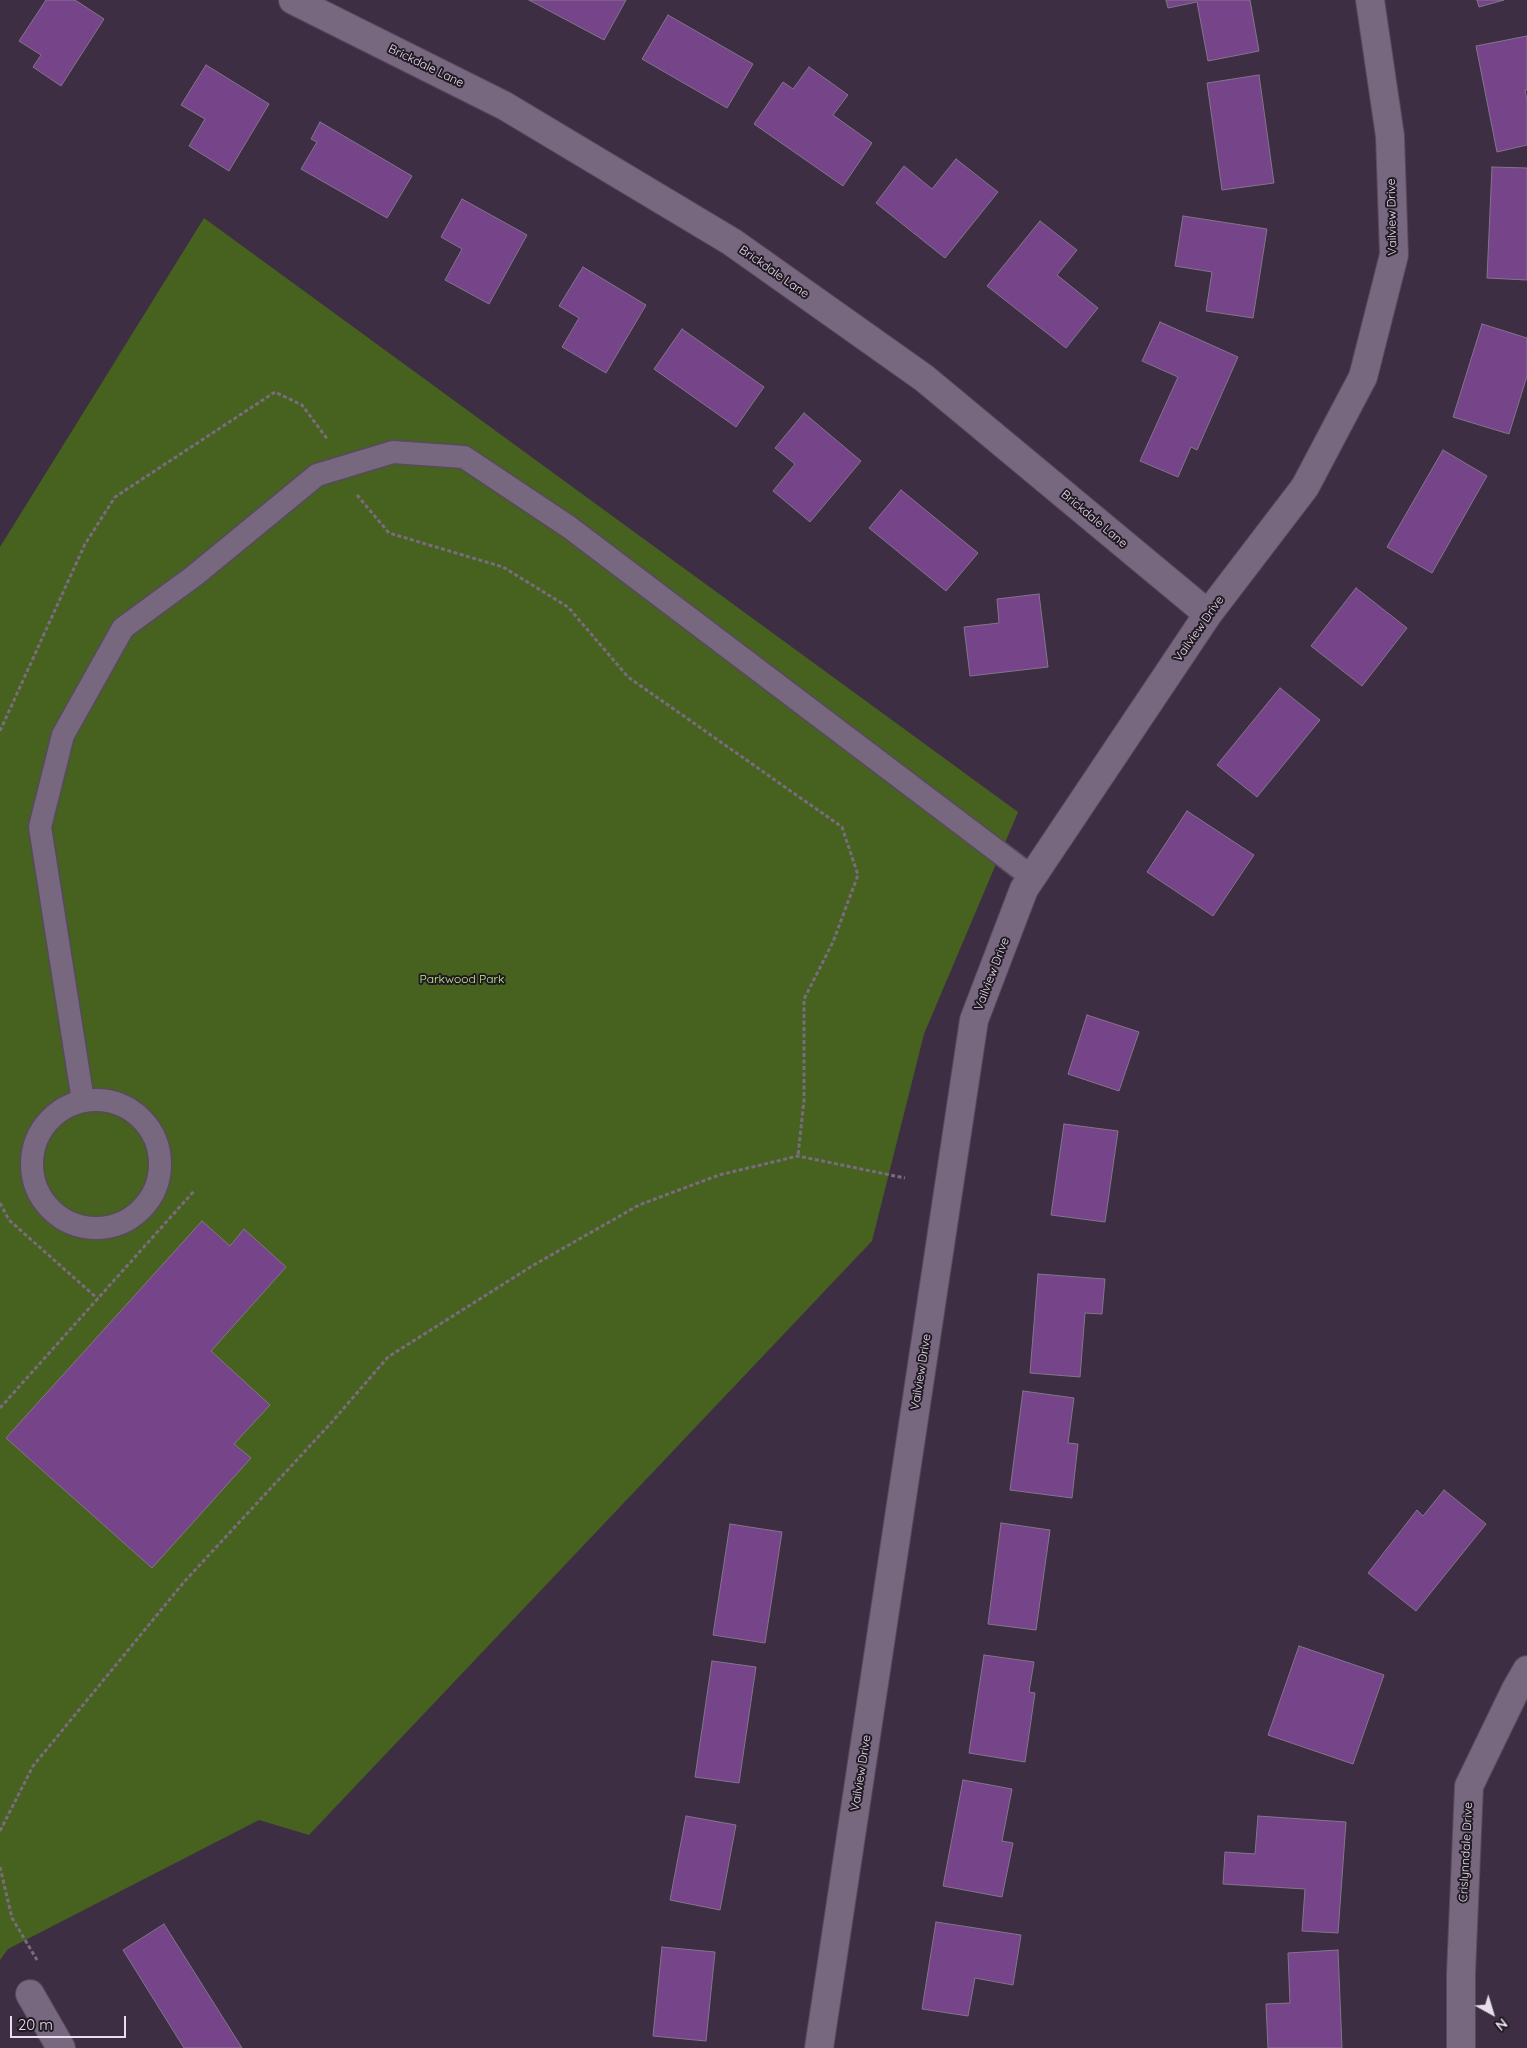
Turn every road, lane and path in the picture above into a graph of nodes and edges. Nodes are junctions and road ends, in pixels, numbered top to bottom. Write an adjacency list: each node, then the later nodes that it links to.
1 (293, 0): 5 (street, Brickdale Lane)
2 (1370, 0): 5 (street, Vailview Drive)
3 (328, 440): 6 (path)
4 (353, 491): 9 (path)
5 (1208, 614): 7 (street, Vailview Drive)
6 (0, 731)
7 (1033, 878): 8 (lane); 21 (street, Vailview Drive)
8 (83, 1101): 8 (lane)
9 (798, 1156): 10 (path); 16 (path)
10 (905, 1178)
11 (194, 1191): 13 (path)
12 (0, 1204): 13 (path)
13 (98, 1299): 14 (path)
14 (0, 1408)
15 (1527, 1670): 22 (street, Crislynndale Drive)
16 (0, 1831)
17 (0, 1867): 18 (path)
18 (37, 1961)
19 (30, 1994): 20 (street)
20 (61, 2048)
21 (819, 2048)
22 (1461, 2048)

